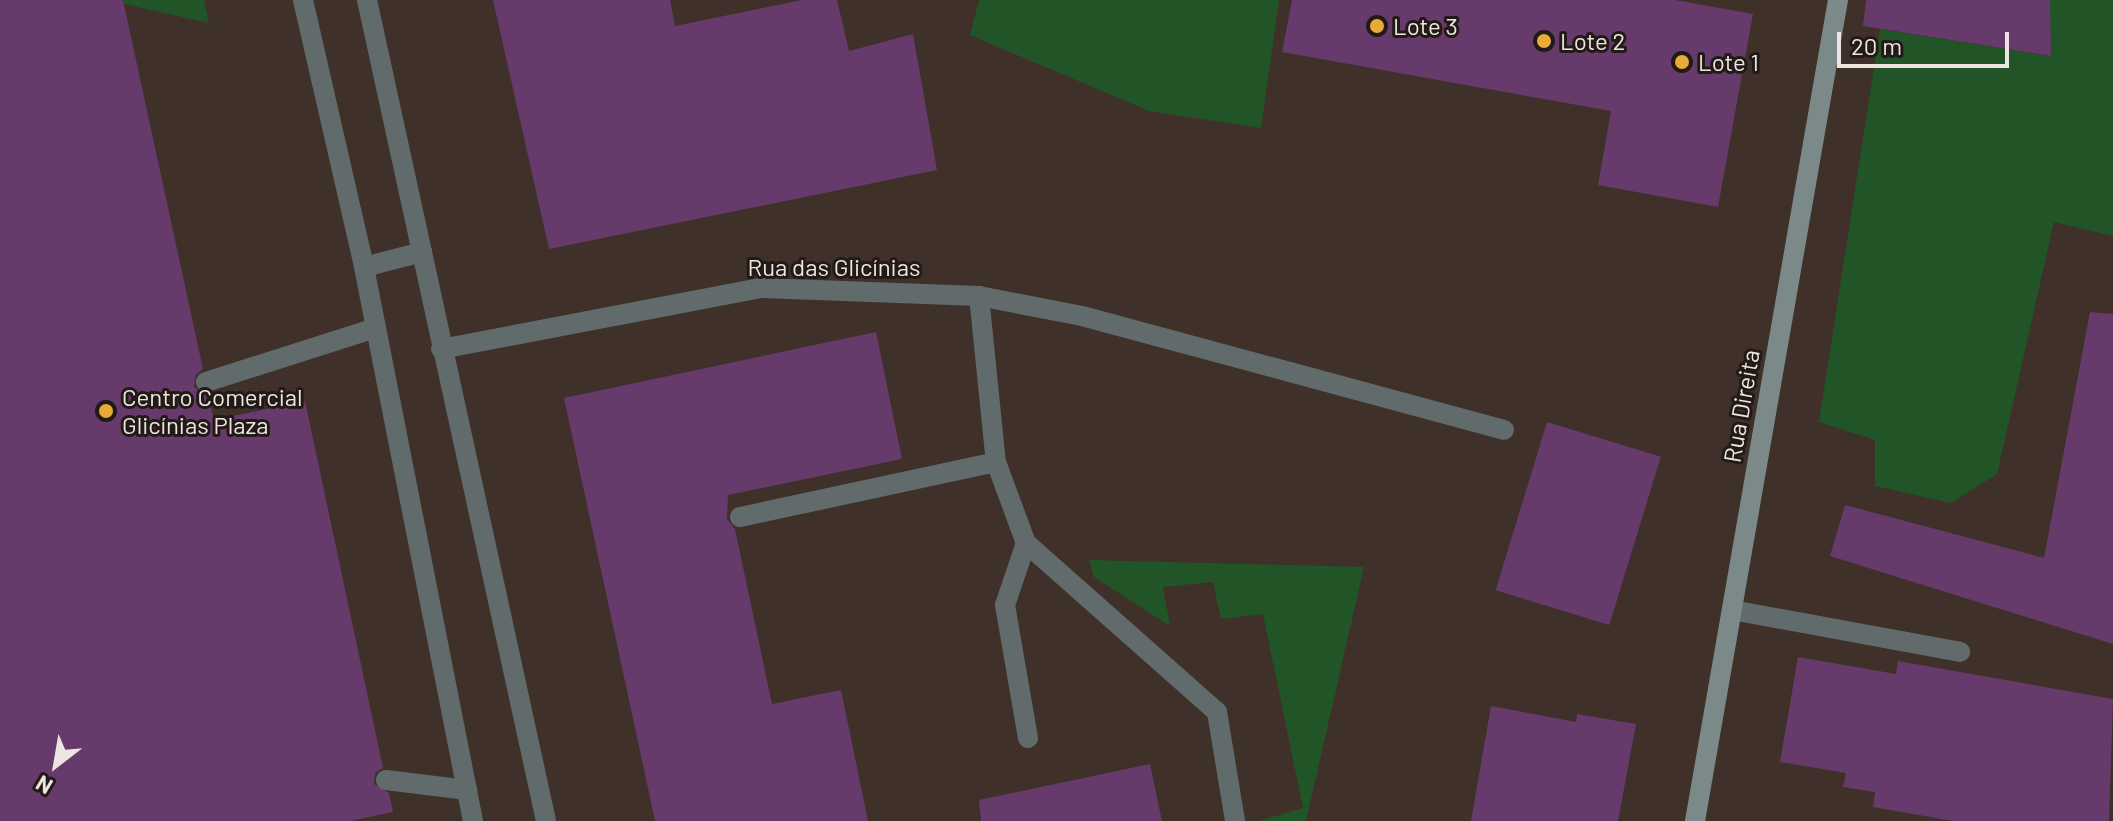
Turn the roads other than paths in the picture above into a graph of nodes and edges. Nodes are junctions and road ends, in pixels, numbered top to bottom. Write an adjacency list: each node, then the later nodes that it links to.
1 (303, 0): 5 (street)
2 (367, 0): 4 (street)
3 (1838, 0): 14 (main road, Rua Direita)
4 (422, 252): 5 (street); 8 (street)
5 (364, 267): 7 (street)
6 (979, 296): 8 (street, Rua das Glicínias); 10 (street, Rua das Glicínias); 11 (street)
7 (375, 328): 9 (street); 18 (street)
8 (441, 349): 20 (street)
9 (206, 382)
10 (1504, 430)
11 (996, 462): 12 (street); 13 (street)
12 (740, 517)
13 (1026, 543): 16 (street); 21 (street)
14 (1732, 610): 15 (street); 22 (main road, Rua Direita)
15 (1960, 652)
16 (1028, 738)
17 (386, 780): 18 (street)
18 (467, 790): 19 (street)
19 (473, 821)
20 (546, 821)
21 (1235, 821)
22 (1695, 821)

